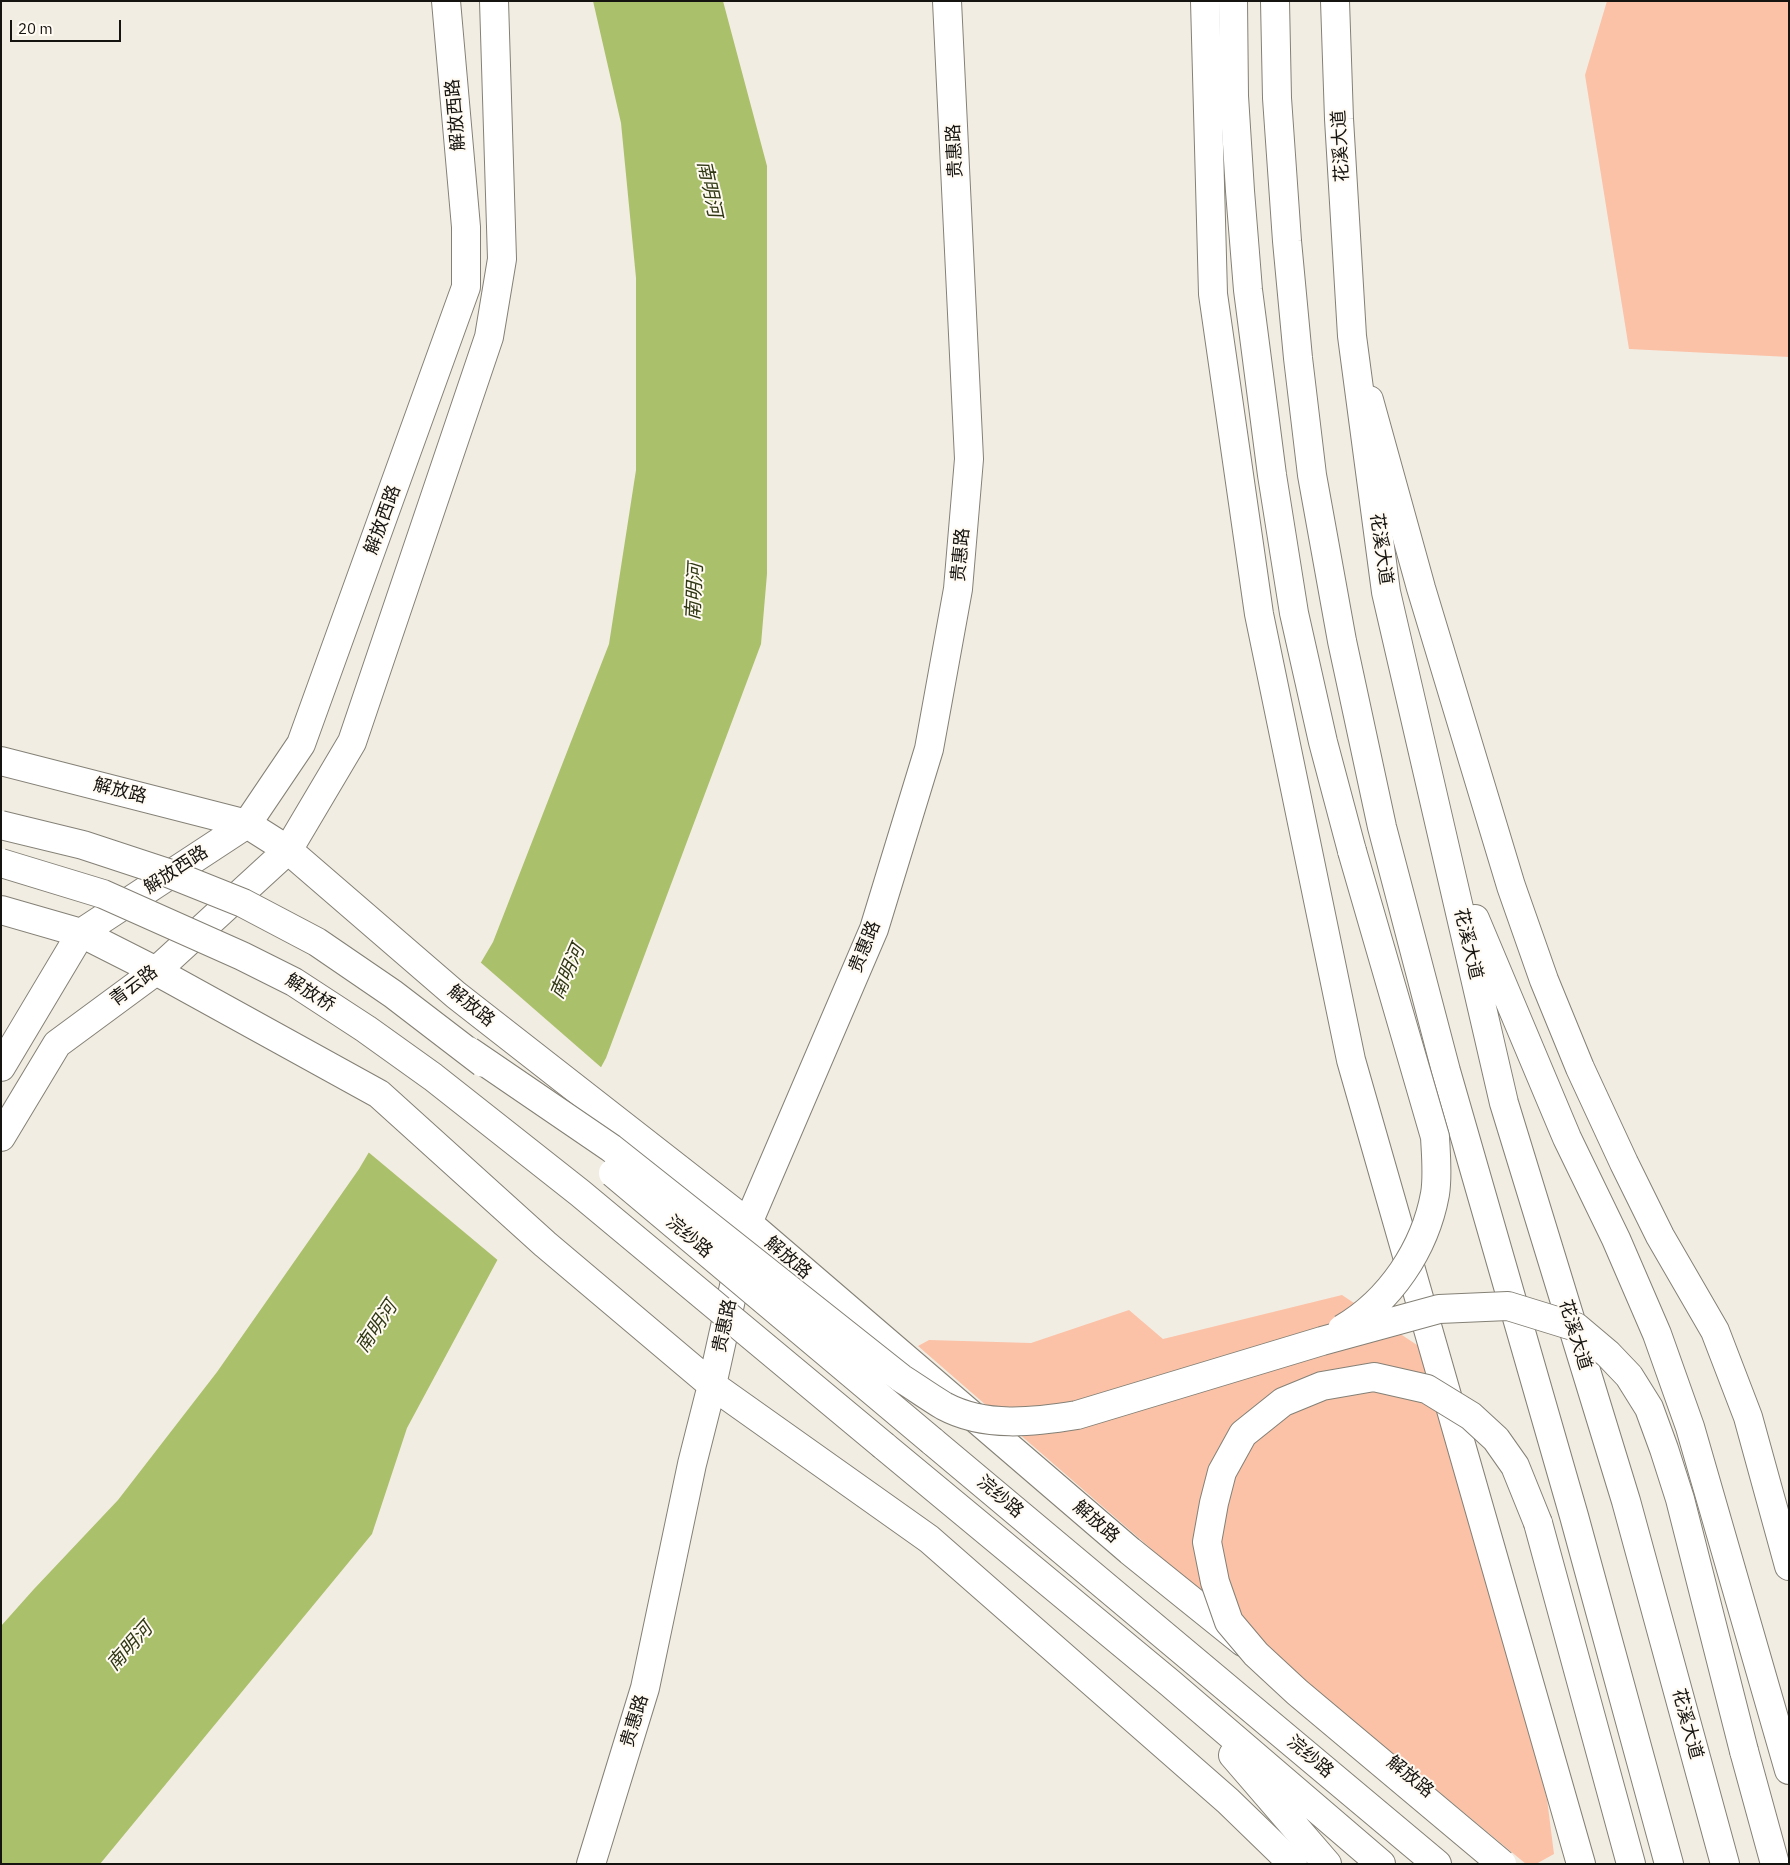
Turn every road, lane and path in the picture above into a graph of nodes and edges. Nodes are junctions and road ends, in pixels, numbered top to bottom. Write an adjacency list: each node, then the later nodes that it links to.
1 (446, 1): 10 (main road, 解放西路)
2 (494, 1): 13 (main road)
3 (948, 1): 22 (main road, 贵惠路)
4 (1205, 1): 37 (main road)
5 (1234, 1): 23 (main road, bridge)
6 (1275, 1): 29 (main road)
7 (1335, 1): 8 (main road, 花溪大道)
8 (1352, 336): 12 (main road, 花溪大道); 25 (main road)
9 (1, 761): 10 (main road, 解放路)
10 (247, 824): 13 (main road, 解放路); 16 (main road, 解放西路)
11 (1, 825): 18 (main road, bridge)
12 (1446, 846): 28 (main road); 40 (main road, 花溪大道)
13 (288, 850): 17 (main road, 青云路); 22 (main road, 解放路)
14 (1, 864): 21 (main road, 解放桥, bridge)
15 (1, 910): 16 (main road)
16 (81, 933): 17 (main road); 19 (main road)
17 (156, 971): 20 (main road, 青云路); 24 (main road)
18 (469, 1051): 23 (main road, bridge); 34 (main road, 浣纱路, bridge)
19 (1, 1067)
20 (1, 1137)
21 (580, 1193): 27 (main road, 浣纱路, bridge)
22 (748, 1223): 24 (main road, 贵惠路); 36 (main road, 解放路)
23 (1322, 1341): 41 (main road, bridge)
24 (712, 1385): 30 (main road, 贵惠路); 31 (main road)
25 (1789, 1566)
26 (1552, 1572): 29 (main road); 35 (main road, bridge); 38 (main road)
27 (1170, 1682): 32 (main road); 33 (main road, 浣纱路)
28 (1789, 1770)
29 (1646, 1779): 39 (main road)
30 (591, 1864)
31 (1293, 1864)
32 (1328, 1864)
33 (1381, 1864)
34 (1437, 1864)
35 (1502, 1864)
36 (1517, 1864)
37 (1582, 1864)
38 (1631, 1864)
39 (1669, 1864)
40 (1725, 1864)
41 (1775, 1864)

